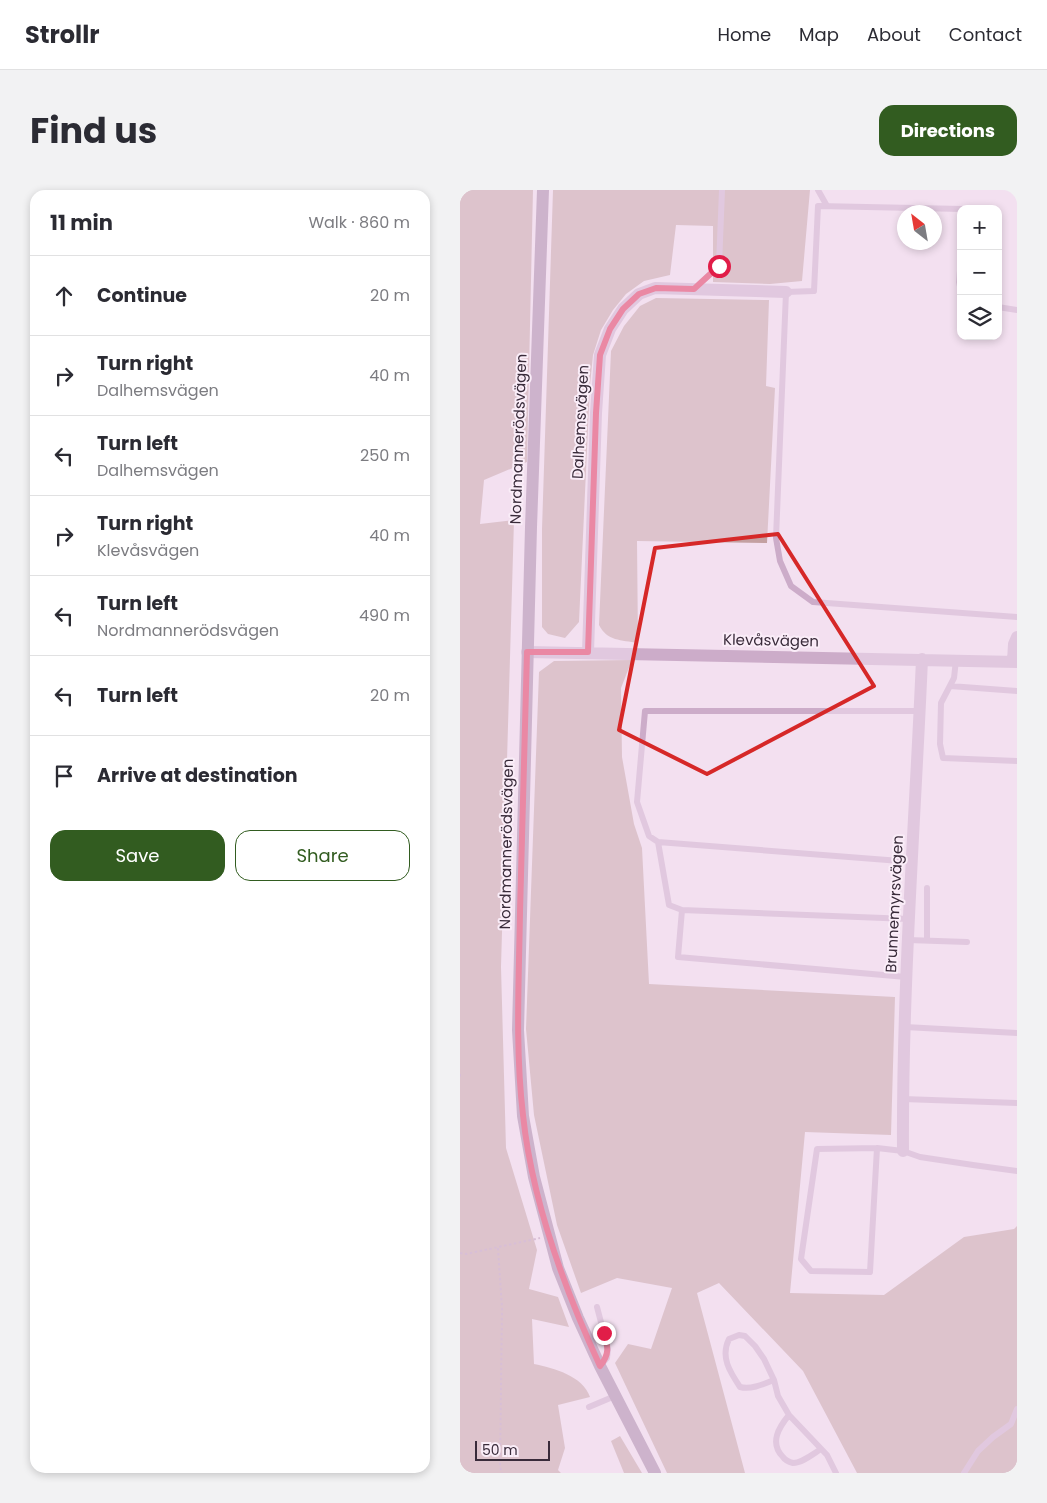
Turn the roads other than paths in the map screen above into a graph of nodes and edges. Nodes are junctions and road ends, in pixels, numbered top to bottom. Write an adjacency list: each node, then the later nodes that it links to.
1 (543, 190): 12 (main road, Nordmannerödsvägen)
2 (722, 190): 6 (lane)
3 (818, 190): 4 (lane)
4 (827, 206): 5 (lane); 7 (lane)
5 (957, 208)
6 (694, 289): 7 (street, Dalhemsvägen); 13 (street, Dalhemsvägen)
7 (786, 292): 10 (lane)
8 (1002, 308): 9 (lane)
9 (1017, 310)
10 (1017, 617)
11 (1017, 637): 16 (street, Klevåsvägen)
12 (527, 652): 13 (street, Klevåsvägen); 38 (main road, Nordmannerödsvägen)
13 (588, 652): 14 (street, Klevåsvägen)
14 (922, 659): 15 (street, Klevåsvägen); 19 (street, Brunnemyrsvägen)
15 (956, 660): 16 (street, Klevåsvägen); 17 (lane)
16 (1015, 662)
17 (950, 686): 18 (lane); 20 (lane)
18 (1017, 691)
19 (920, 712): 21 (lane); 22 (street, Brunnemyrsvägen)
20 (1017, 761)
21 (658, 842): 22 (lane); 24 (lane)
22 (913, 862): 25 (street, Brunnemyrsvägen)
23 (927, 888): 27 (lane)
24 (682, 910): 25 (lane); 29 (lane)
25 (909, 919): 26 (street, Brunnemyrsvägen)
26 (908, 940): 27 (lane); 29 (street, Brunnemyrsvägen)
27 (927, 940): 28 (lane)
28 (967, 942)
29 (906, 977): 30 (street, Brunnemyrsvägen)
30 (905, 1027): 31 (lane); 32 (street, Brunnemyrsvägen)
31 (1017, 1033)
32 (903, 1099): 33 (lane); 35 (street, Brunnemyrsvägen)
33 (1017, 1103)
34 (877, 1148): 34 (lane); 35 (lane)
35 (903, 1151): 36 (lane)
36 (1017, 1171)
37 (597, 1307): 38 (lane)
38 (600, 1366): 40 (main road, Nordmannerödsvägen)
39 (774, 1380): 39 (lane); 43 (lane)
40 (615, 1396): 41 (lane); 45 (main road, Nordmannerödsvägen)
41 (590, 1407)
42 (1017, 1409): 47 (lane)
43 (789, 1415): 44 (lane); 44 (lane)
44 (821, 1449): 46 (lane)
45 (655, 1473)
46 (836, 1473)
47 (964, 1473)

